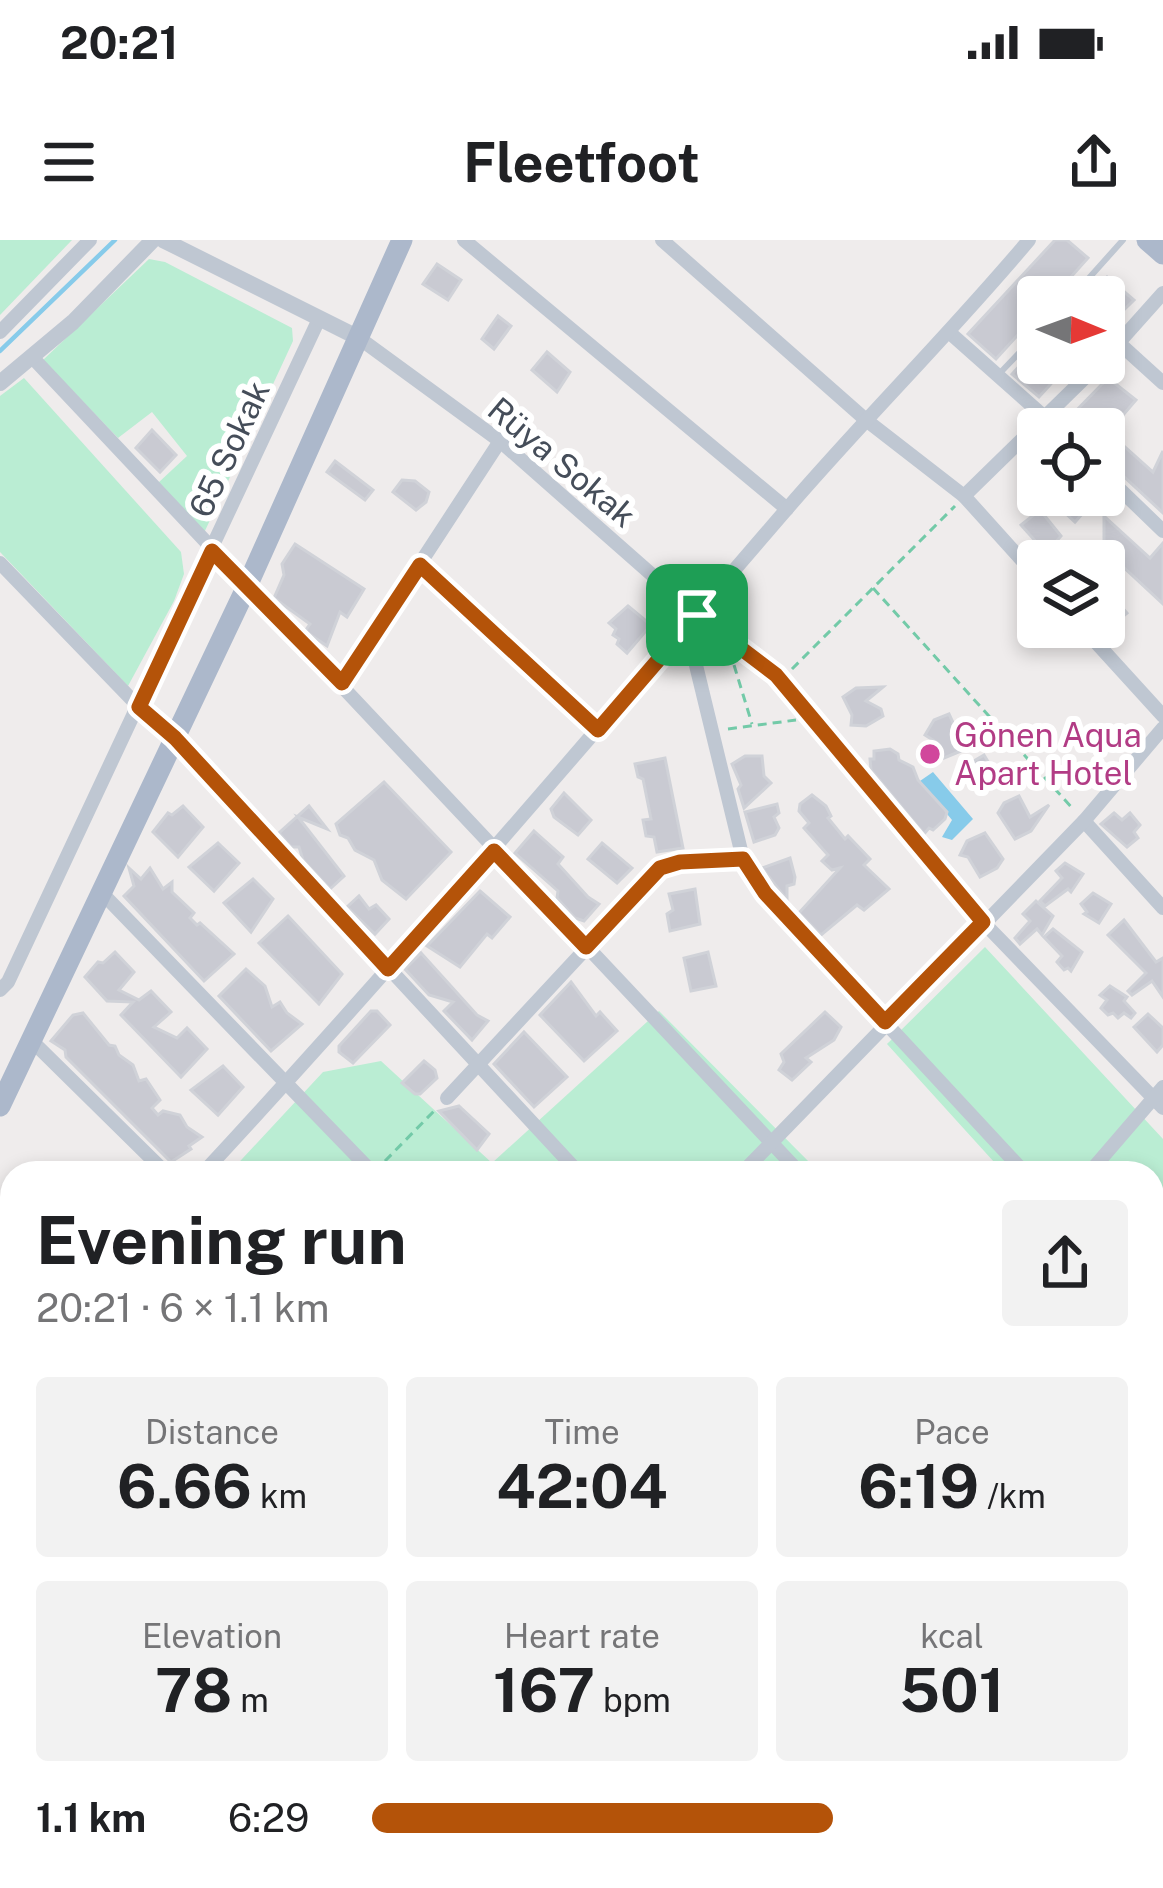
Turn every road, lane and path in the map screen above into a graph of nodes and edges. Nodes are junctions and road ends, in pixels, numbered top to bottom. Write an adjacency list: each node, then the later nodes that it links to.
1 (90, 240): 14 (street)
2 (153, 240): 20 (street)
3 (163, 240): 13 (street)
4 (402, 240): 16 (main road)
5 (464, 240): 32 (street)
6 (662, 240): 27 (street)
7 (1029, 240): 15 (street)
8 (1123, 240): 11 (lane)
9 (1147, 240): 10 (main road)
10 (1163, 254)
11 (1091, 276)
12 (1163, 293): 17 (street)
13 (319, 319): 16 (street); 34 (street, 65 Sokak)
14 (0, 332)
15 (950, 333): 21 (street); 27 (street)
16 (359, 338): 28 (street, Rüya Sokak); 38 (main road)
17 (1125, 338)
18 (1125, 348): 22 (street)
19 (1017, 355): 21 (lane)
20 (32, 356): 23 (street); 34 (street)
21 (998, 375): 25 (street)
22 (1163, 382)
23 (0, 383)
24 (1078, 384): 26 (street)
25 (1035, 408)
26 (1052, 408)
27 (866, 420): 31 (street); 32 (street)
28 (500, 441): 37 (street); 40 (street, Rüya Sokak)
29 (1017, 443): 31 (street)
30 (1125, 494): 33 (street)
31 (964, 496): 35 (street); 39 (path)
32 (787, 508): 40 (street)
33 (1163, 531)
34 (212, 551): 38 (street); 45 (street, 65 Sokak)
35 (1017, 555)
36 (0, 563): 45 (street)
37 (420, 565): 44 (street); 50 (path)
38 (248, 584): 44 (street); 52 (main road)
39 (873, 588): 43 (path); 53 (path)
40 (697, 615): 41 (street, Rüya Sokak); 50 (street); 51 (street)
41 (727, 640): 43 (street, Rüya Sokak); 48 (path)
42 (1101, 648): 47 (street)
43 (781, 681): 46 (street, Rüya Sokak)
44 (342, 683): 54 (street)
45 (139, 707): 52 (street); 61 (street, 65 Sokak)
46 (809, 716): 48 (path); 58 (street, Rüya Sokak)
47 (1163, 716)
48 (753, 728): 51 (path)
49 (1163, 728): 53 (street)
50 (598, 730): 54 (street)
51 (712, 730): 55 (street)
52 (175, 738): 56 (main road); 60 (street)
53 (1084, 821): 57 (street); 58 (street)
54 (494, 851): 59 (street); 60 (street)
55 (743, 859): 59 (street); 62 (street)
56 (103, 894): 63 (main road); 65 (street)
57 (1163, 908)
58 (983, 922): 62 (street); 67 (street, Rüya Sokak)
59 (586, 947): 64 (street); 69 (street)
60 (388, 969): 64 (street); 65 (street)
61 (0, 990)
62 (885, 1022): 69 (street); 77 (street)
63 (34, 1042): 68 (main road); 70 (street)
64 (477, 1065): 66 (street); 74 (street)
65 (286, 1083): 71 (street); 72 (street)
66 (447, 1098): 73 (path)
67 (1160, 1098): 78 (street)
68 (0, 1106)
69 (772, 1143): 75 (street); 76 (street)
70 (154, 1161)
71 (214, 1161)
72 (362, 1161)
73 (386, 1161)
74 (568, 1161)
75 (754, 1161)
76 (789, 1161)
77 (1013, 1161)
78 (1100, 1161)

